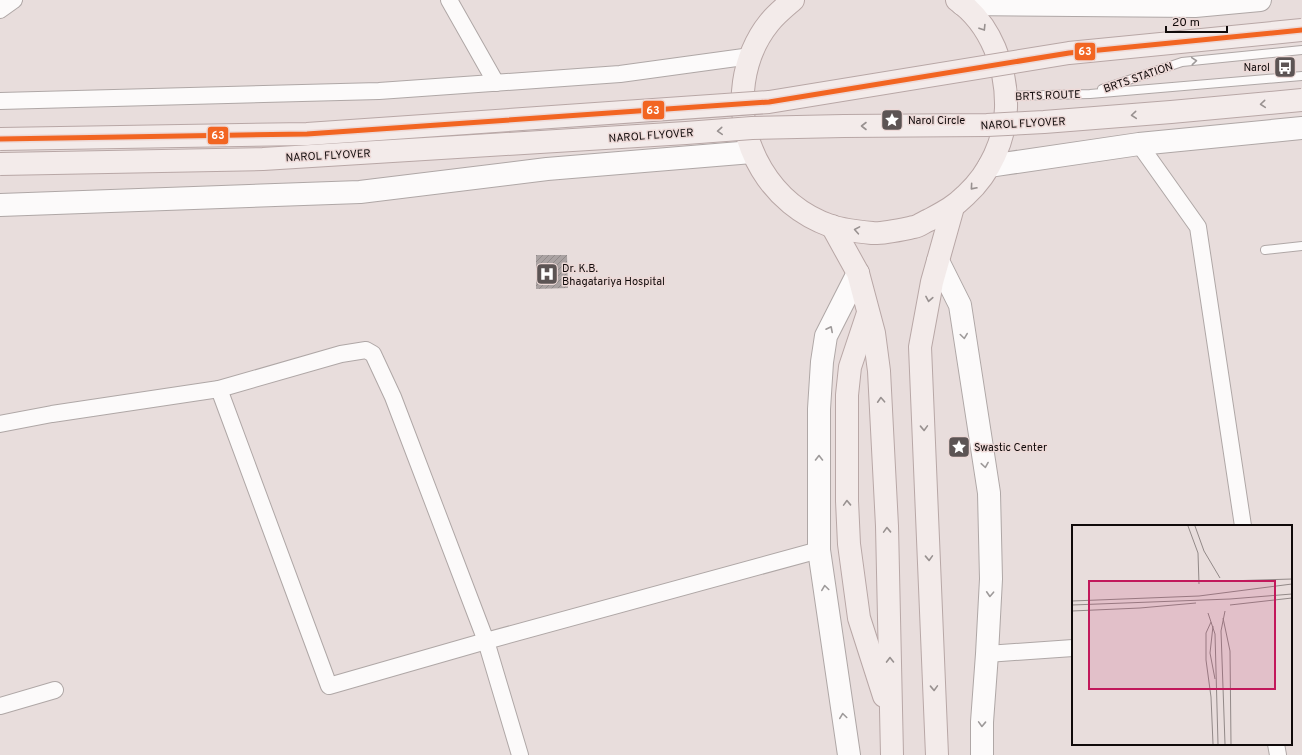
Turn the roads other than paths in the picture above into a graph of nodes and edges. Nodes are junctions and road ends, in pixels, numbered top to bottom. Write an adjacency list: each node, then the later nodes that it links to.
1 (14, 0): 7 (street)
2 (449, 0): 13 (street)
3 (770, 0): 8 (main road)
4 (793, 0): 8 (main road)
5 (1260, 0): 6 (street)
6 (959, 2): 15 (main road, one-way to 15)
7 (0, 10)
8 (769, 23): 11 (main road)
9 (1302, 30): 19 (main road, NAROL FLYOVER, bridge)
10 (1302, 50): 14 (lane, BRTS STATION, one-way to 10)
11 (751, 56): 13 (street); 21 (main road)
12 (1302, 76): 14 (lane, BRTS STATION)
13 (496, 83): 17 (street)
14 (1090, 94): 15 (lane, BRTS ROUTE)
15 (1006, 96): 23 (main road)
16 (1302, 100): 22 (main road, NAROL FLYOVER, one-way to 22, bridge)
17 (0, 101)
18 (1302, 128): 20 (street)
19 (0, 139)
20 (1139, 144): 23 (street); 34 (street)
21 (752, 152): 24 (street); 26 (main road)
22 (0, 164)
23 (989, 166): 25 (main road, one-way to 25)
24 (0, 205)
25 (954, 207): 26 (main road, one-way to 26); 29 (main road)
26 (832, 226): 30 (main road)
27 (1302, 246): 28 (lane)
28 (1265, 250)
29 (938, 261): 38 (street, one-way to 38); 46 (main road, one-way to 46)
30 (858, 273): 31 (main road); 35 (street, one-way to 30)
31 (868, 313): 41 (main road, one-way to 31); 41 (main road, one-way to 31)
32 (219, 389): 33 (street); 36 (street); 36 (street)
33 (0, 424)
34 (1243, 525)
35 (819, 550): 36 (street); 44 (street, one-way to 35)
36 (486, 641): 43 (street)
37 (1072, 648): 38 (street)
38 (987, 654): 47 (street, one-way to 47)
39 (55, 690): 40 (street)
40 (0, 706)
41 (891, 718): 45 (main road)
42 (1276, 745): 48 (street)
43 (520, 755)
44 (848, 755)
45 (892, 755)
46 (937, 755)
47 (982, 755)
48 (1278, 755)

